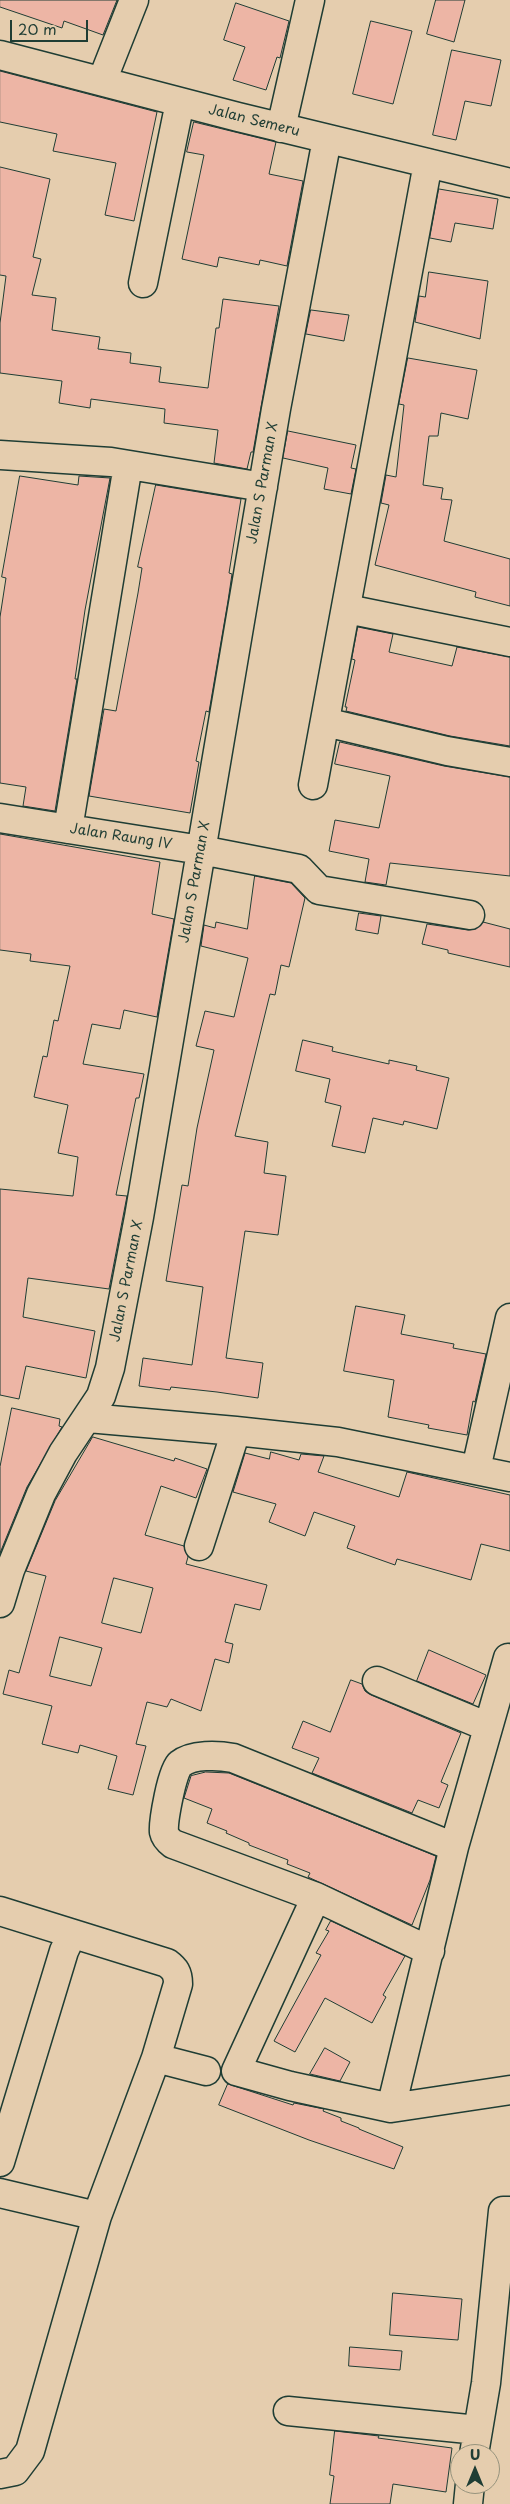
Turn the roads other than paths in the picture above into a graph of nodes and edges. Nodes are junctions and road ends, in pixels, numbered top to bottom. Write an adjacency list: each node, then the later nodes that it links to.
1 (134, 0): 4 (street)
2 (310, 0): 6 (street)
3 (0, 55): 4 (street, Jalan Semeru)
4 (102, 81): 5 (street, Jalan Semeru)
5 (180, 102): 6 (street, Jalan Semeru); 10 (street)
6 (281, 128): 7 (street, Jalan Semeru)
7 (328, 139): 8 (street, Jalan Semeru); 13 (street, Jalan S Parman X)
8 (428, 163): 9 (street, Jalan Semeru); 14 (street)
9 (510, 183)
10 (143, 283)
11 (0, 455): 12 (street)
12 (128, 465): 13 (street); 20 (street)
13 (262, 487): 21 (street, Jalan S Parman X)
14 (347, 608): 15 (street); 16 (street)
15 (510, 642)
16 (325, 722): 17 (street); 18 (street)
17 (510, 762)
18 (314, 785)
19 (0, 818): 20 (street, Jalan Raung IV)
20 (68, 829): 21 (street, Jalan Raung IV)
21 (201, 850): 22 (street, Jalan Raung IV); 24 (street, Jalan S Parman X)
22 (470, 915)
23 (510, 1318): 26 (street)
24 (88, 1418): 25 (street); 29 (street, Jalan S Parman X)
25 (236, 1430): 26 (street); 28 (street)
26 (476, 1469): 27 (street)
27 (510, 1477)
28 (199, 1546)
29 (0, 1603)
30 (508, 1658): 32 (street)
31 (377, 1681): 32 (street)
32 (488, 1727): 33 (street)
33 (454, 1847): 34 (street); 37 (street)
34 (316, 1897): 37 (street); 41 (street)
35 (0, 1911): 36 (street)
36 (72, 1934): 38 (street); 42 (street)
37 (430, 1951): 41 (street)
38 (156, 2058): 39 (street); 45 (street)
39 (206, 2071)
40 (510, 2090): 41 (street)
41 (391, 2108)
42 (0, 2162)
43 (0, 2193): 45 (street)
44 (510, 2211): 47 (street)
45 (98, 2216): 48 (street)
46 (288, 2411): 47 (street)
47 (476, 2442)
48 (0, 2474)

